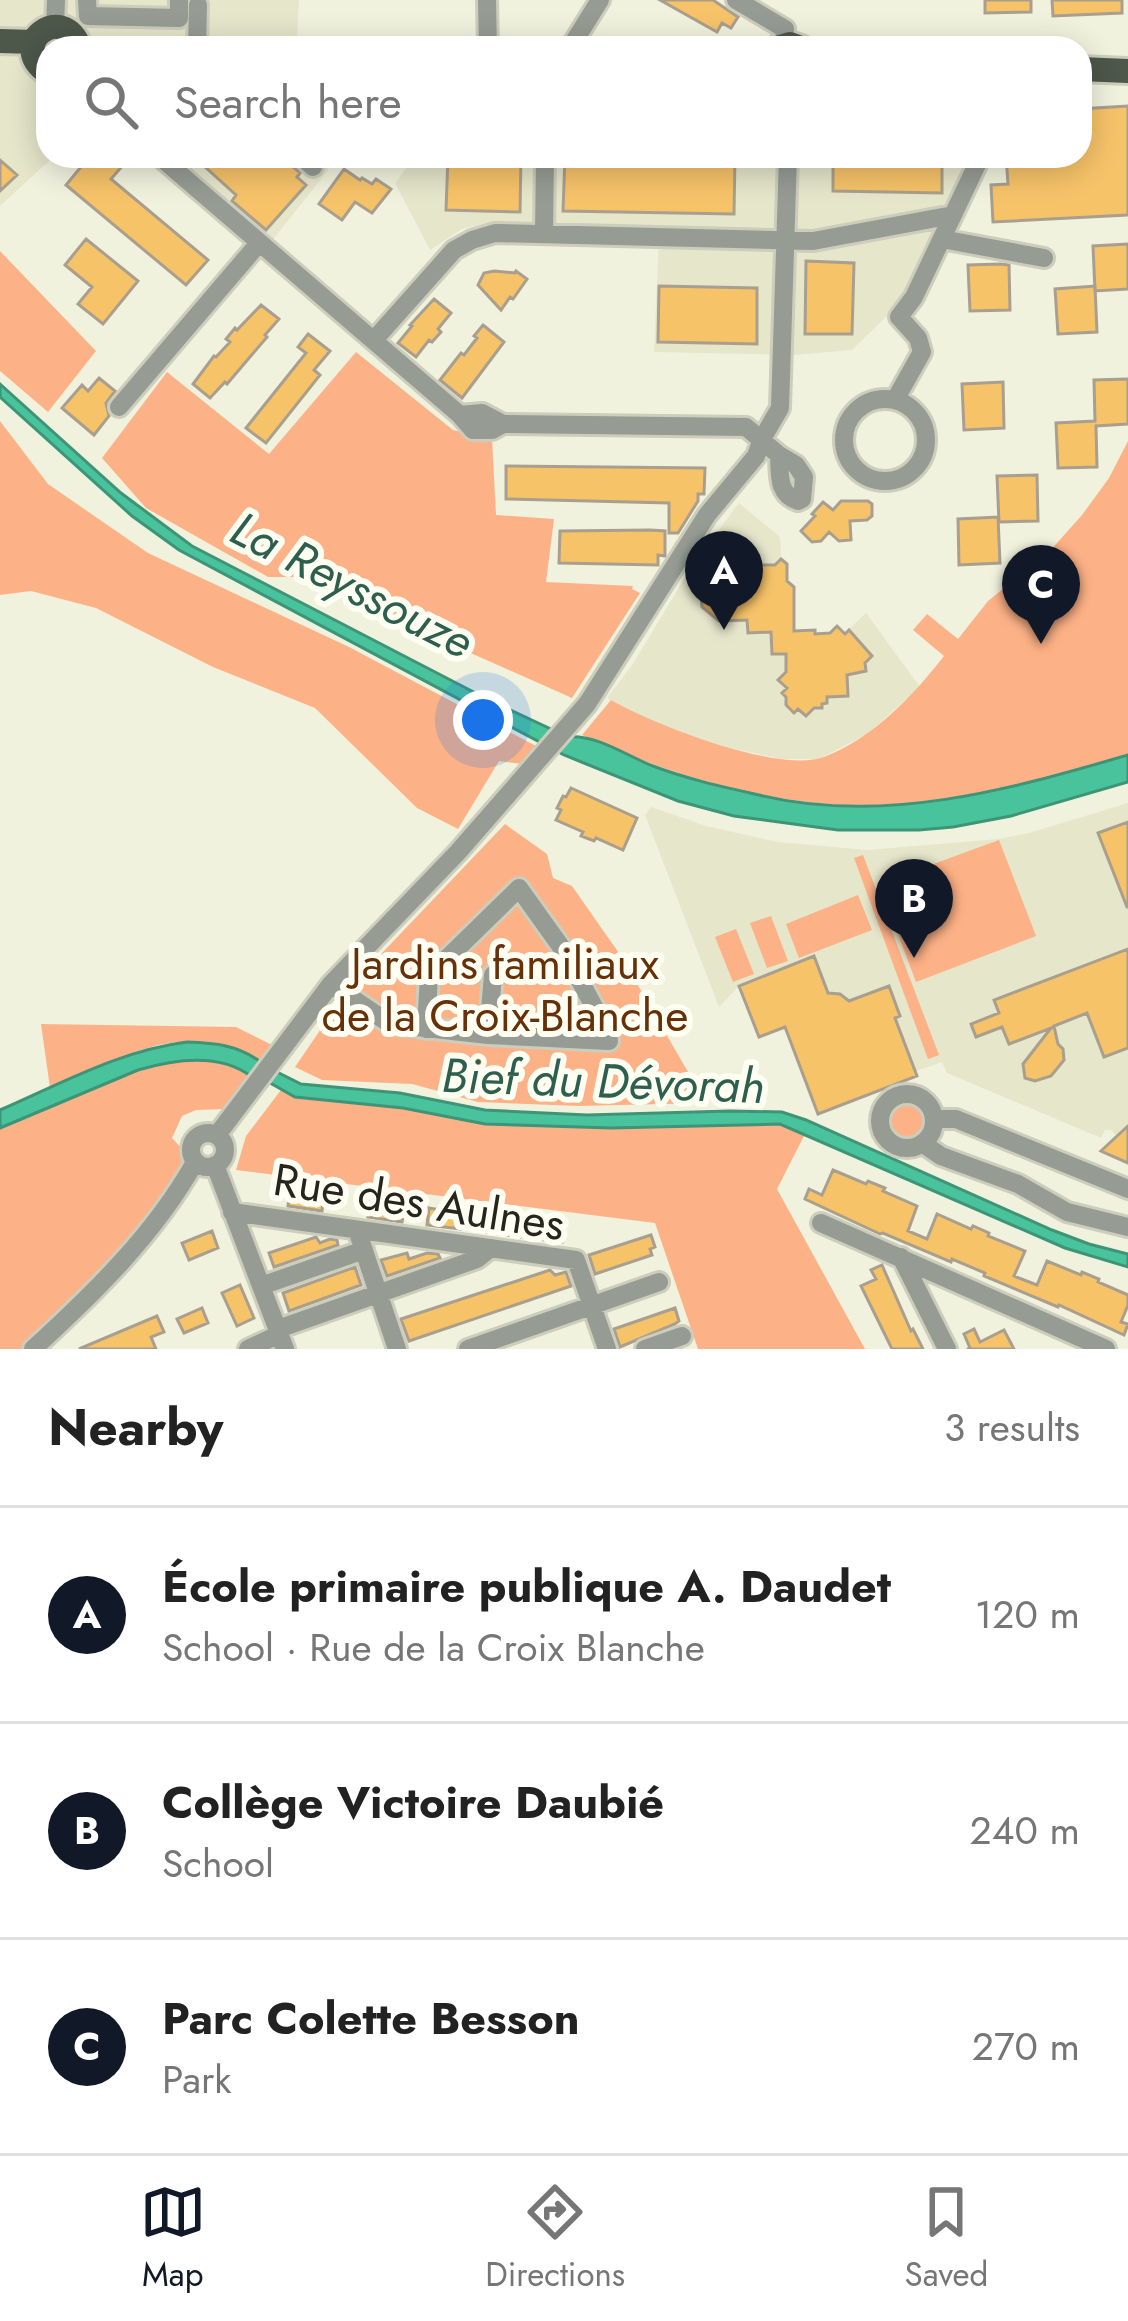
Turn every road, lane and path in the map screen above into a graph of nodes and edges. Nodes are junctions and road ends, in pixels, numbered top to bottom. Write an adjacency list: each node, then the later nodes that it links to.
1 (56, 0): 7 (street)
2 (87, 0): 6 (street)
3 (487, 0): 9 (street)
4 (600, 0): 10 (street)
5 (736, 0): 11 (street)
6 (189, 3): 8 (street)
7 (46, 36)
8 (195, 36)
9 (488, 36)
10 (578, 36)
11 (785, 36)
12 (0, 41): 13 (main road)
13 (36, 48)
14 (36, 50): 15 (main road)
15 (0, 56)
16 (1092, 69): 17 (main road)
17 (1128, 70)
18 (174, 168): 26 (street)
19 (545, 168): 23 (street)
20 (788, 168): 25 (street)
21 (975, 168): 22 (street)
22 (953, 215): 24 (street); 25 (street)
23 (544, 234): 25 (street); 28 (street)
24 (942, 239): 27 (street); 29 (street)
25 (785, 240): 31 (street)
26 (259, 243): 28 (street); 30 (street)
27 (1044, 258)
28 (374, 340): 31 (street)
29 (895, 400): 29 (street)
30 (119, 407)
31 (762, 439): 32 (street); 34 (street)
32 (779, 455)
33 (493, 975): 36 (street)
34 (331, 984): 35 (street); 38 (street)
35 (426, 1029): 36 (street); 36 (street)
36 (488, 1036)
37 (934, 1119): 39 (street); 39 (street); 41 (street)
38 (217, 1135): 40 (street); 40 (street)
39 (922, 1143): 44 (street)
40 (206, 1164): 42 (street); 55 (street)
41 (1128, 1189)
42 (232, 1212): 45 (street, Rue des Aulnes); 50 (street)
43 (821, 1223): 48 (street)
44 (1128, 1227)
45 (357, 1230): 46 (street, Rue des Aulnes); 47 (street)
46 (491, 1248): 51 (street); 52 (street, Rue des Aulnes)
47 (364, 1250): 50 (street); 51 (street)
48 (901, 1257): 61 (street); 62 (street)
49 (659, 1282): 52 (street)
50 (261, 1286): 54 (street)
51 (379, 1292): 54 (street); 57 (street)
52 (592, 1306): 58 (street); 59 (street, Rue des Aulnes)
53 (682, 1336): 60 (street)
54 (281, 1337): 56 (street)
55 (33, 1349)
56 (248, 1349)
57 (397, 1349)
58 (468, 1349)
59 (607, 1349)
60 (645, 1349)
61 (947, 1349)
62 (1106, 1349)

